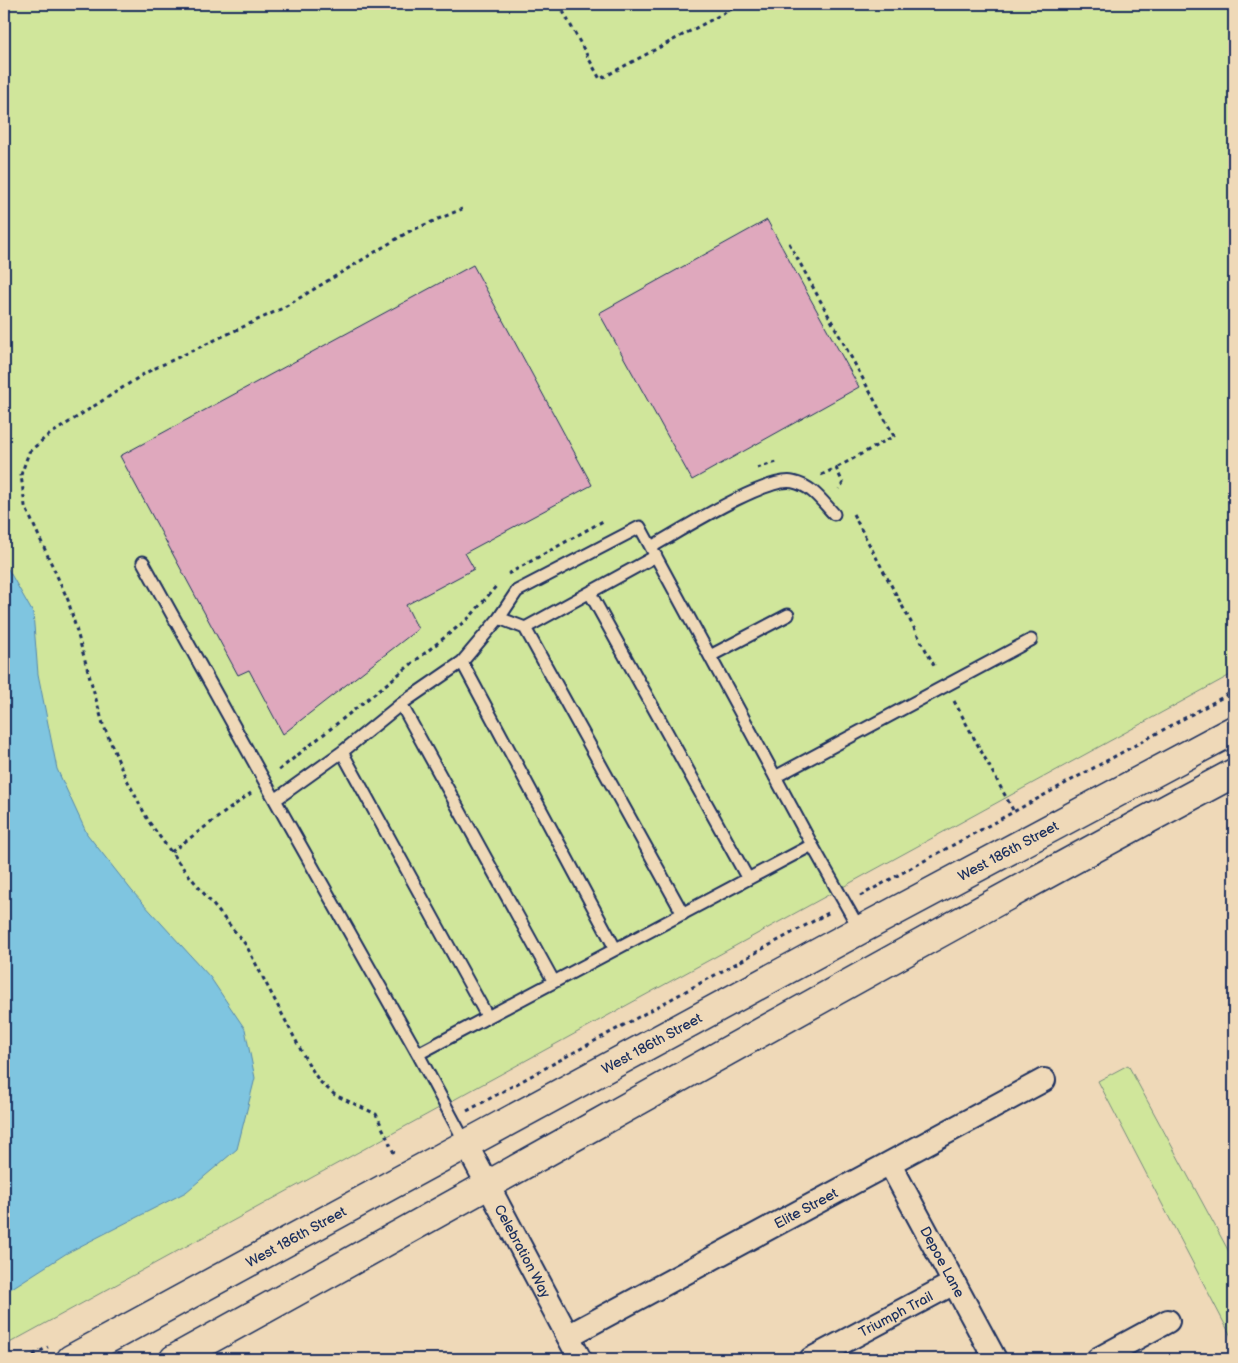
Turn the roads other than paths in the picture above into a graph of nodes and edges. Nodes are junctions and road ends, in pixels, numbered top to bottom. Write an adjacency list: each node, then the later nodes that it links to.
1 (834, 514): 2 (lane)
2 (654, 552): 4 (lane); 6 (lane); 9 (lane)
3 (144, 562): 16 (lane)
4 (590, 593): 7 (lane); 18 (lane)
5 (788, 615): 9 (lane)
6 (499, 618): 7 (lane); 10 (lane)
7 (525, 628): 19 (lane)
8 (1031, 640): 15 (lane)
9 (710, 656): 15 (lane)
10 (462, 662): 11 (lane); 21 (lane)
11 (401, 704): 13 (lane); 22 (lane)
12 (1234, 730): 20 (street, West 186th Street)
13 (342, 752): 16 (lane); 23 (lane)
14 (1234, 773): 28 (street)
15 (775, 777): 17 (lane)
16 (275, 800): 24 (lane)
17 (812, 845): 18 (lane); 20 (lane)
18 (748, 878): 19 (lane)
19 (683, 914): 21 (lane)
20 (860, 930): 26 (street, West 186th Street)
21 (615, 948): 22 (lane)
22 (554, 982): 23 (lane)
23 (487, 1016): 24 (lane)
24 (418, 1054): 26 (lane)
25 (1044, 1080): 27 (street, Elite Street)
26 (466, 1144): 28 (street, Celebration Way); 32 (street, West 186th Street)
27 (890, 1164): 29 (street, Depoe Lane); 31 (street, Elite Street)
28 (488, 1187): 31 (street, Celebration Way); 33 (street)
29 (954, 1283): 35 (street, Triumph Trail); 36 (street, Depoe Lane)
30 (1168, 1321): 37 (street)
31 (568, 1336): 34 (street, Celebration Way)
32 (71, 1359)
33 (174, 1359)
34 (580, 1359)
35 (812, 1359)
36 (995, 1359)
37 (1098, 1359)

